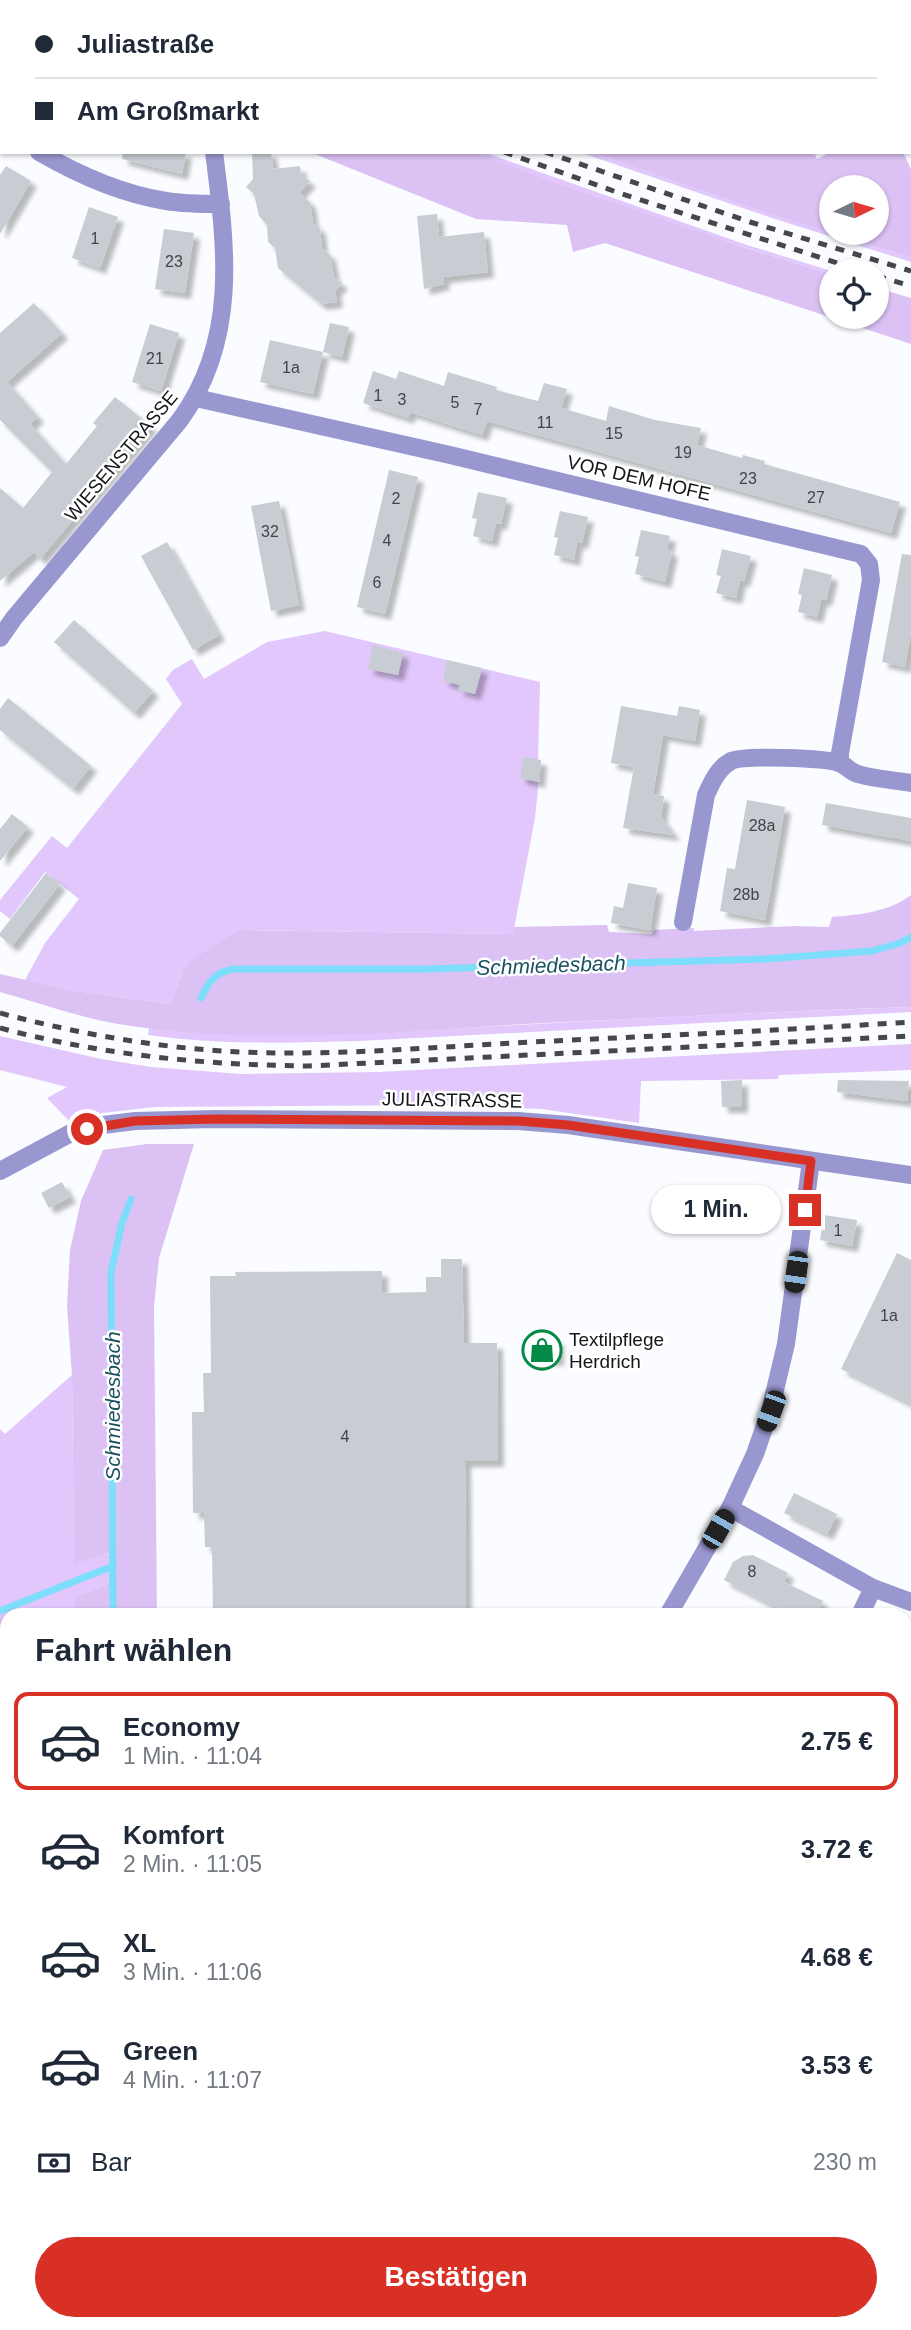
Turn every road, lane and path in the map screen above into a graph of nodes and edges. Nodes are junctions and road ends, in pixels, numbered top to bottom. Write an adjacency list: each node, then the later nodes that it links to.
1 (43, 154): 3 (street)
2 (214, 154): 3 (street, WIESENSTRASSE)
3 (220, 204): 4 (street, WIESENSTRASSE)
4 (196, 398): 5 (street, WIESENSTRASSE); 6 (street, VOR DEM HOFE)
5 (0, 638)
6 (840, 763): 7 (street); 8 (street)
7 (911, 783)
8 (683, 922)
9 (811, 1161): 10 (street, JULIASTRASSE); 11 (street, JULIASTRASSE); 12 (street)
10 (0, 1171)
11 (911, 1175)
12 (730, 1508): 13 (street); 15 (street)
13 (873, 1588): 14 (street); 16 (street)
14 (911, 1602)
15 (672, 1608)
16 (863, 1608)

